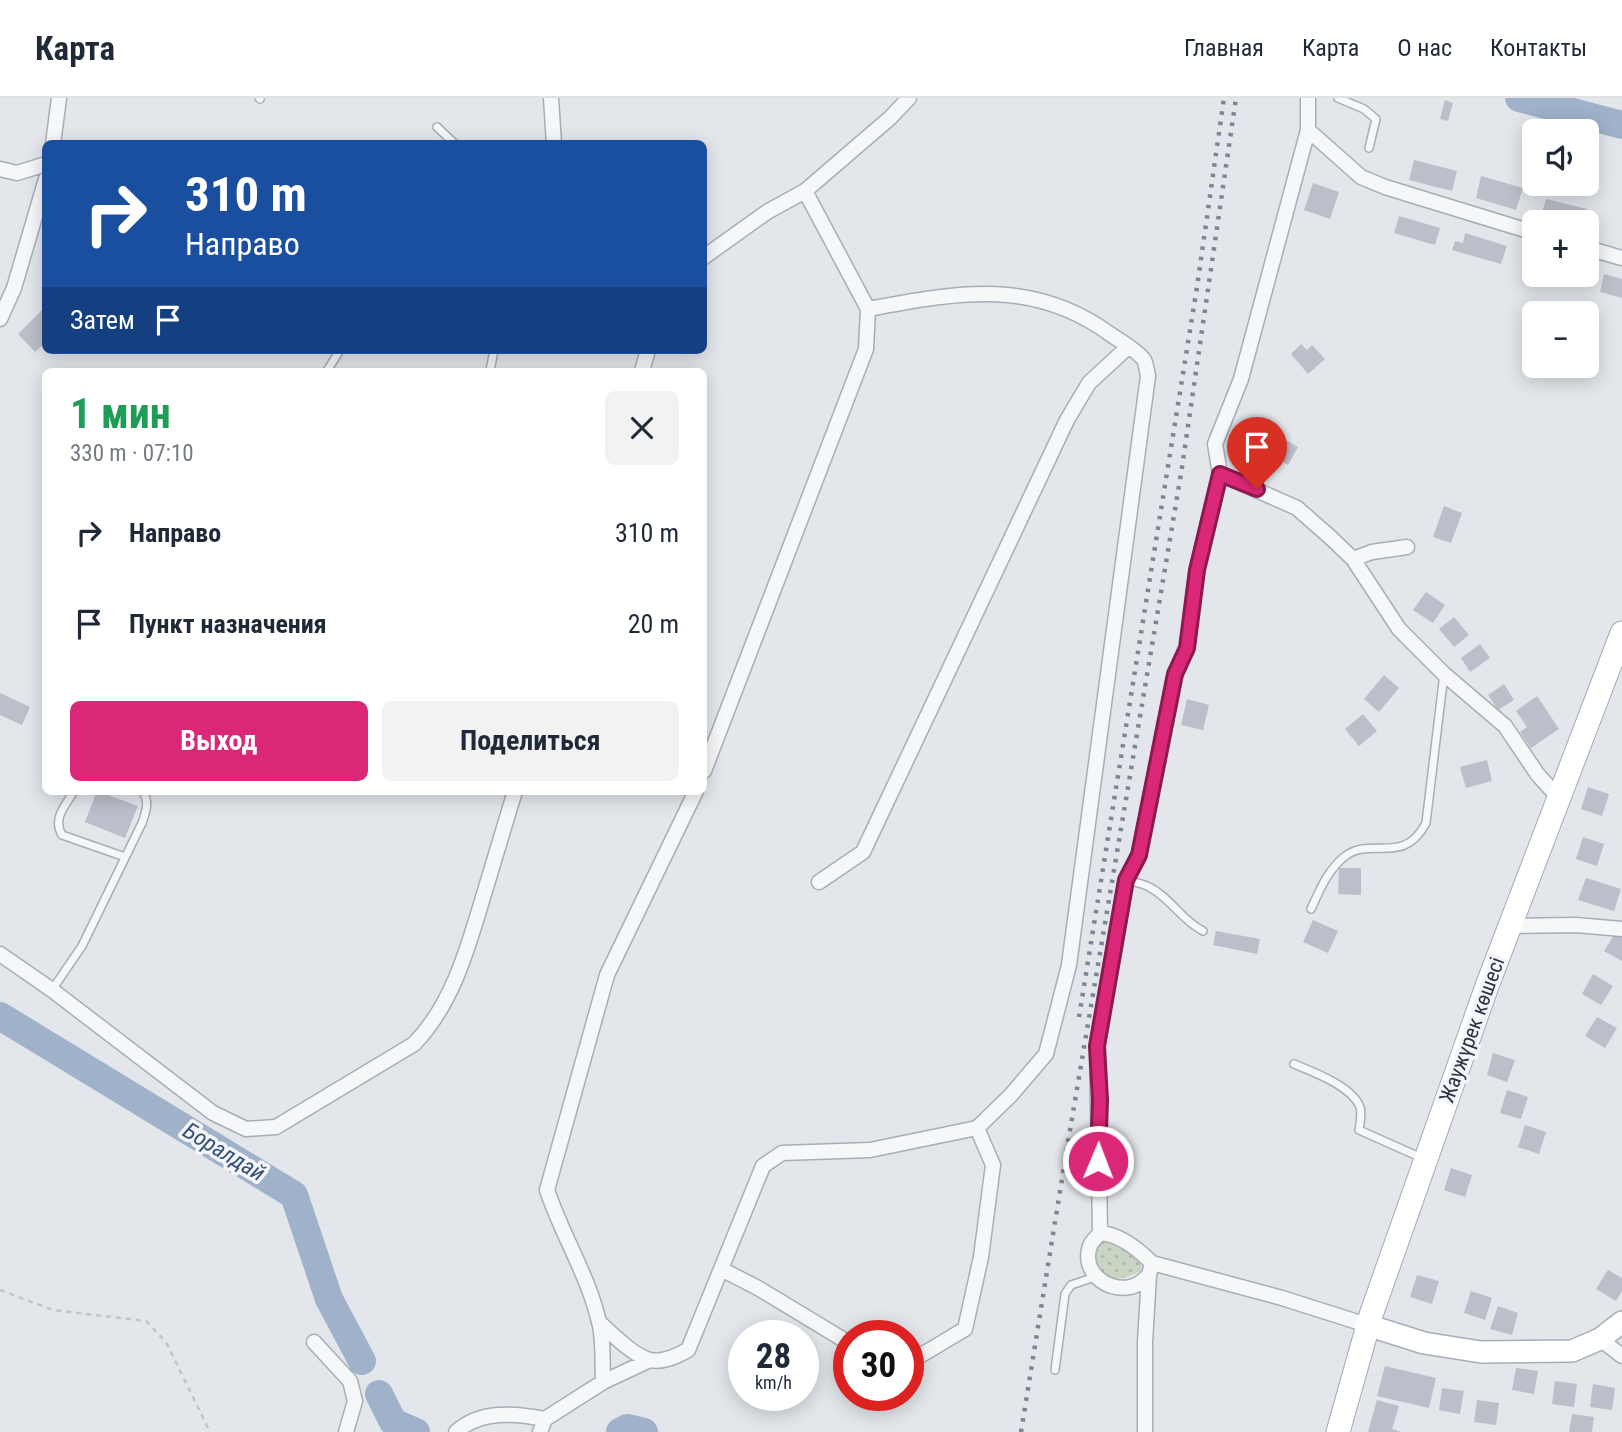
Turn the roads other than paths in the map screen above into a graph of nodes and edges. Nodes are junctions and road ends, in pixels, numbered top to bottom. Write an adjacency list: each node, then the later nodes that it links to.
1 (59, 98): 8 (street)
2 (551, 98): 10 (street)
3 (909, 98): 14 (street)
4 (1308, 98): 7 (street)
5 (1338, 98): 11 (lane)
6 (437, 127): 9 (lane)
7 (1308, 130): 16 (street); 23 (street)
8 (54, 140)
9 (451, 140)
10 (554, 140)
11 (1368, 148)
12 (42, 165): 13 (street)
13 (0, 169)
14 (805, 191): 18 (street); 20 (street)
15 (42, 192): 21 (street)
16 (1522, 229)
17 (1599, 251): 19 (street)
18 (707, 255)
19 (1622, 258)
20 (868, 309): 22 (street); 28 (street)
21 (0, 319)
22 (1128, 347): 36 (street); 44 (street)
23 (1220, 474): 25 (street); 35 (street)
24 (1408, 547): 25 (street)
25 (1353, 559): 27 (street)
26 (1622, 632): 33 (main road, Жаужүрек көшесі)
27 (1444, 674): 33 (street); 37 (lane)
28 (707, 763)
29 (73, 795): 34 (lane)
30 (145, 795): 34 (lane)
31 (514, 795): 42 (street)
32 (694, 795): 51 (street)
33 (1559, 798): 38 (main road, Жаужүрек көшесі)
34 (125, 857): 42 (lane)
35 (1126, 880): 40 (lane); 46 (street)
36 (819, 882)
37 (1311, 909)
38 (1510, 926): 39 (street); 45 (main road, Жаужүрек көшесі)
39 (1622, 929)
40 (1203, 931)
41 (0, 954): 42 (street)
42 (52, 990)
43 (1294, 1064): 45 (lane)
44 (977, 1128): 47 (street); 56 (street)
45 (1426, 1160): 52 (main road, Жаужүрек көшесі)
46 (1100, 1233): 48 (street); 49 (street)
47 (721, 1269): 53 (street); 58 (street)
48 (1150, 1269): 49 (street); 52 (street); 64 (street)
49 (1095, 1277): 59 (lane)
50 (1622, 1322): 54 (main road)
51 (600, 1324): 58 (street); 60 (street)
52 (1367, 1325): 54 (main road); 65 (main road, Жаужүрек көшесі)
53 (833, 1333)
54 (1600, 1339): 57 (street)
55 (314, 1342): 62 (street)
56 (924, 1353)
57 (1622, 1356)
58 (650, 1360): 60 (street)
59 (1055, 1370)
60 (603, 1381): 61 (street)
61 (543, 1425): 63 (street)
62 (345, 1432)
63 (456, 1432)
64 (1145, 1432)
65 (1338, 1432)

